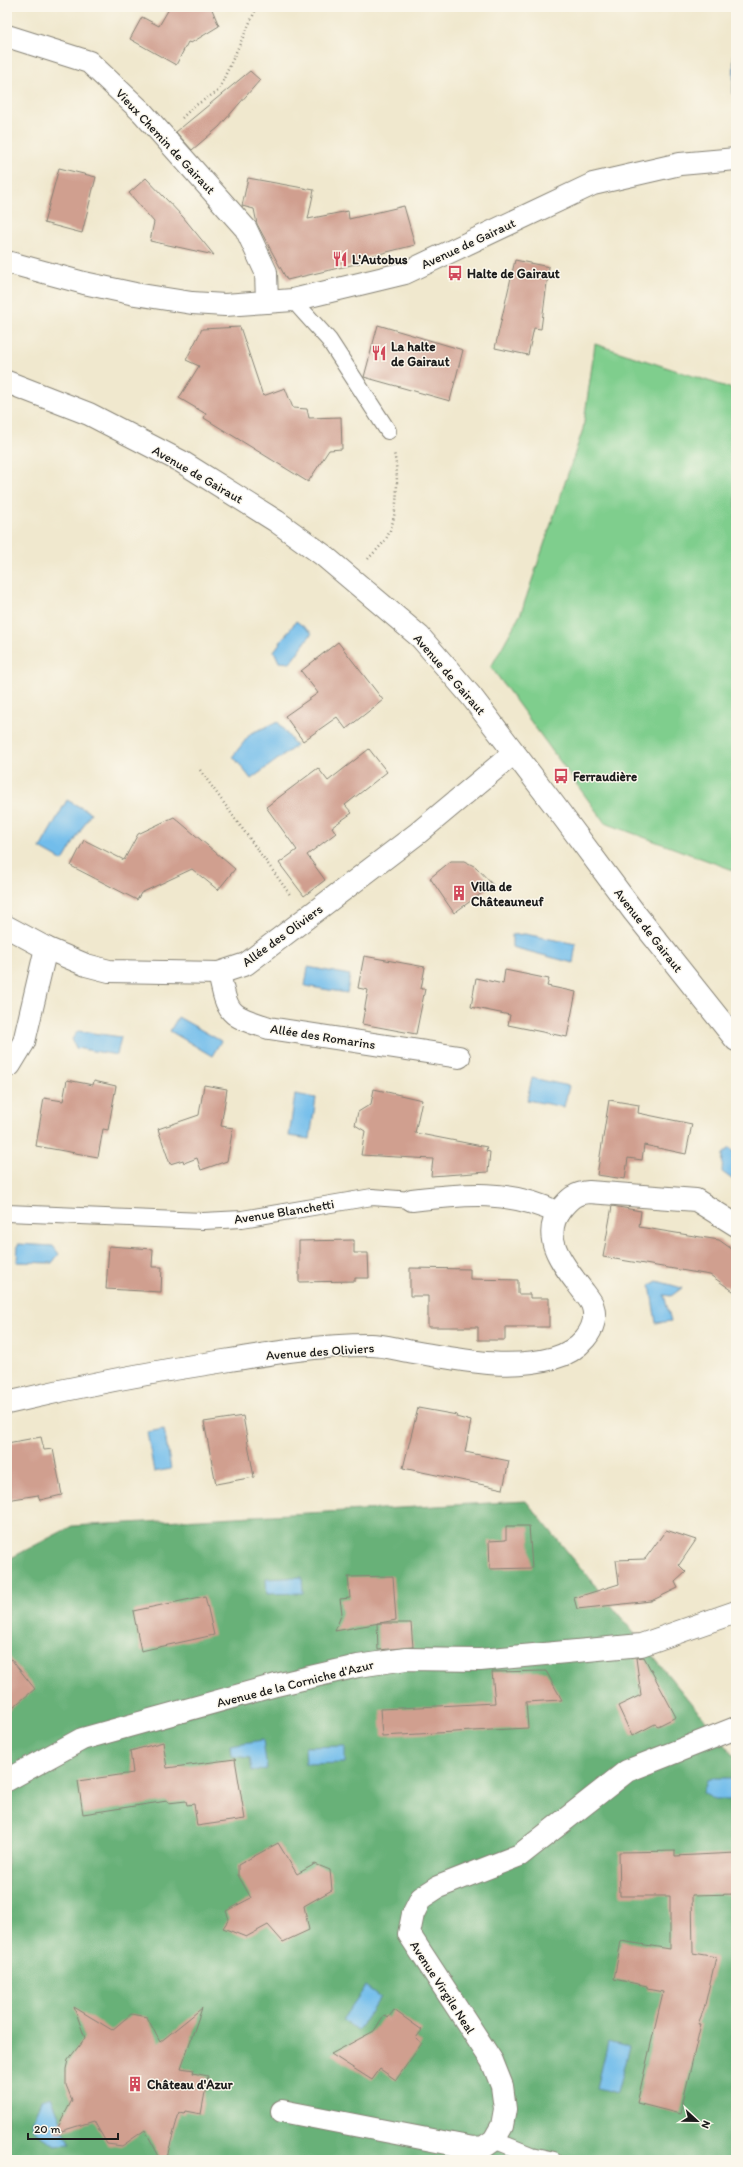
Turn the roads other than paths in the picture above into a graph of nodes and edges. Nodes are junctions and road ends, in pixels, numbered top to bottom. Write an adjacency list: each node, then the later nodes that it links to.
1 (7, 36): 5 (street, Vieux Chemin de Gairaut)
2 (736, 159): 4 (street, Avenue de Gairaut)
3 (7, 262): 5 (street, Avenue de Gairaut)
4 (293, 300): 5 (street, Avenue de Gairaut); 7 (lane)
5 (267, 302)
6 (7, 382): 8 (street, Avenue de Gairaut)
7 (388, 431)
8 (514, 754): 11 (street, Allée des Oliviers); 12 (street, Avenue de Gairaut)
9 (7, 927): 10 (street, Allée des Oliviers)
10 (46, 948): 11 (street, Allée des Oliviers); 14 (street)
11 (220, 973): 13 (street, Allée des Romarins)
12 (736, 1040)
13 (460, 1056)
14 (10, 1064)
15 (412, 1200): 16 (street, Avenue Blanchetti); 17 (lane, Avenue Blanchetti)
16 (558, 1212): 18 (street); 19 (street, Avenue des Oliviers)
17 (7, 1213)
18 (736, 1225)
19 (7, 1403)
20 (736, 1612): 22 (street, Avenue de la Corniche d'Azur)
21 (736, 1728): 24 (street, Avenue Virgile Neal)
22 (7, 1780)
23 (282, 2110): 24 (street)
24 (494, 2140): 25 (lane)
25 (554, 2160)

